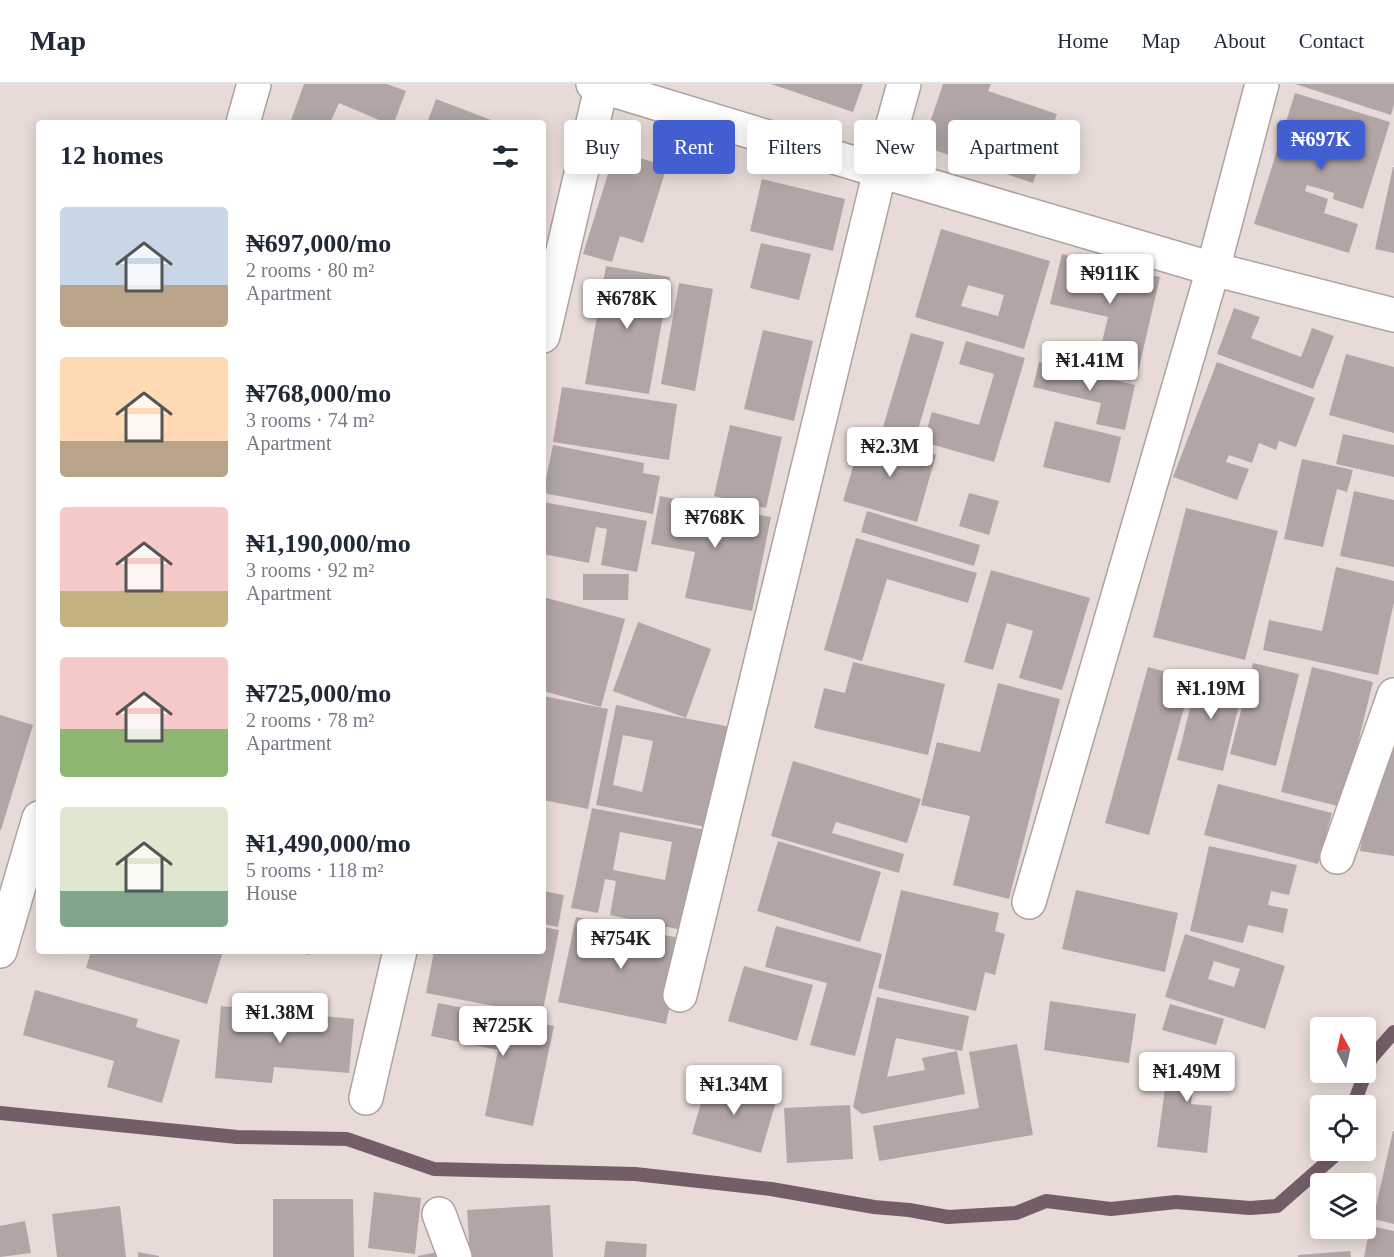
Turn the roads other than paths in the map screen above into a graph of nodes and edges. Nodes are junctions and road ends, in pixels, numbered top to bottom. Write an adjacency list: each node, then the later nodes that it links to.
1 (254, 84): 5 (street)
2 (904, 84): 6 (street)
3 (1262, 84): 10 (street)
4 (599, 85): 7 (street); 12 (street)
5 (244, 120)
6 (894, 120)
7 (854, 163)
8 (879, 174): 19 (street)
9 (890, 174): 10 (street)
10 (1213, 269): 11 (street); 16 (street)
11 (1394, 315)
12 (546, 323)
13 (1394, 695): 15 (street)
14 (36, 828): 17 (street)
15 (1337, 856)
16 (1029, 902)
17 (0, 951)
18 (399, 954): 20 (street)
19 (680, 995)
20 (366, 1098)
21 (439, 1214): 22 (street)
22 (455, 1257)

